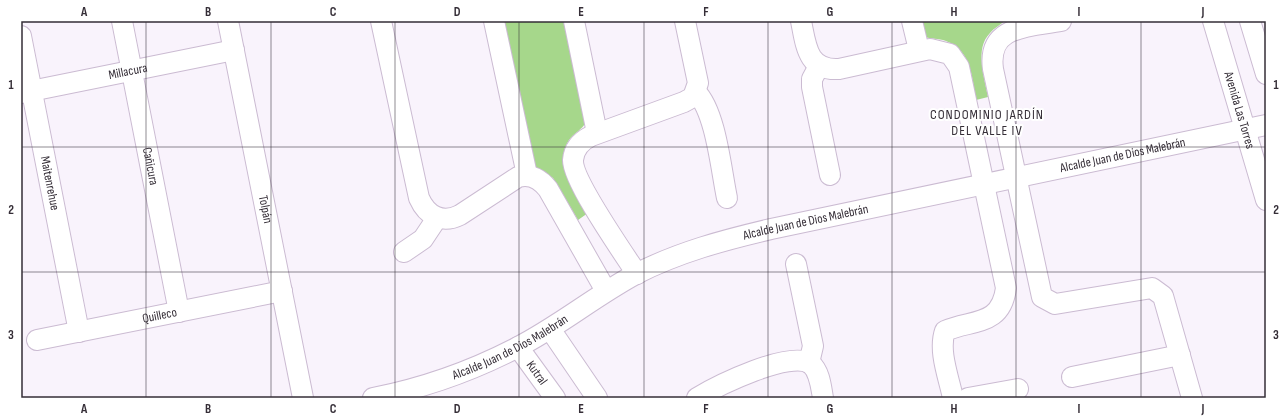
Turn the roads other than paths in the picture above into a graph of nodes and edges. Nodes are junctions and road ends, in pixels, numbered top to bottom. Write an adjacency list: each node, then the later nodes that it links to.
1 (122, 21): 17 (street, Cañicura)
2 (228, 21): 14 (street, Tolpán)
3 (381, 21): 30 (street)
4 (494, 21): 24 (street)
5 (574, 21): 23 (street)
6 (685, 21): 20 (street)
7 (801, 21): 16 (street)
8 (912, 21): 15 (street)
9 (1061, 21): 12 (street)
10 (1213, 21): 22 (street, Avenida Las Torres)
11 (1250, 21): 18 (street)
12 (1023, 25): 26 (street)
13 (21, 36): 19 (street, Maitenrehue)
14 (234, 50): 17 (street, Millacura); 34 (street, Tolpán)
15 (919, 50): 16 (street); 27 (street)
16 (819, 66): 25 (street)
17 (132, 70): 19 (street, Millacura); 36 (street, Cañicura)
18 (1266, 74)
19 (26, 92): 38 (street, Maitenrehue)
20 (696, 92): 23 (street); 28 (street)
21 (1266, 125): 22 (street, Alcalde Juan de Dios Malebrán)
22 (1246, 130): 26 (street, Alcalde Juan de Dios Malebrán); 29 (street, Avenida Las Torres)
23 (597, 133): 33 (street)
24 (527, 175): 30 (street); 35 (street)
25 (830, 176)
26 (1016, 178): 27 (street, Alcalde Juan de Dios Malebrán); 41 (street)
27 (984, 184): 33 (street, Alcalde Juan de Dios Malebrán); 51 (street)
28 (727, 198)
29 (1266, 200)
30 (436, 218): 31 (street)
31 (404, 252)
32 (796, 264): 42 (street)
33 (638, 274): 35 (street, Alcalde Juan de Dios Malebrán)
34 (282, 291): 36 (street, Quilleco); 46 (street, Tolpán)
35 (606, 291): 37 (street, Alcalde Juan de Dios Malebrán)
36 (179, 312): 38 (street, Quilleco)
37 (550, 329): 40 (street, Alcalde Juan de Dios Malebrán); 49 (street)
38 (79, 332): 39 (street, Quilleco)
39 (37, 340)
40 (518, 347): 47 (street, Alcalde Juan de Dios Malebrán); 48 (street, Kutral)
41 (1180, 355): 43 (street); 53 (street)
42 (810, 363): 45 (street); 50 (street)
43 (1072, 377)
44 (1018, 389): 52 (street)
45 (706, 395)
46 (303, 398)
47 (373, 398)
48 (555, 398)
49 (597, 398)
50 (823, 398)
51 (953, 398)
52 (968, 398)
53 (1192, 398)

